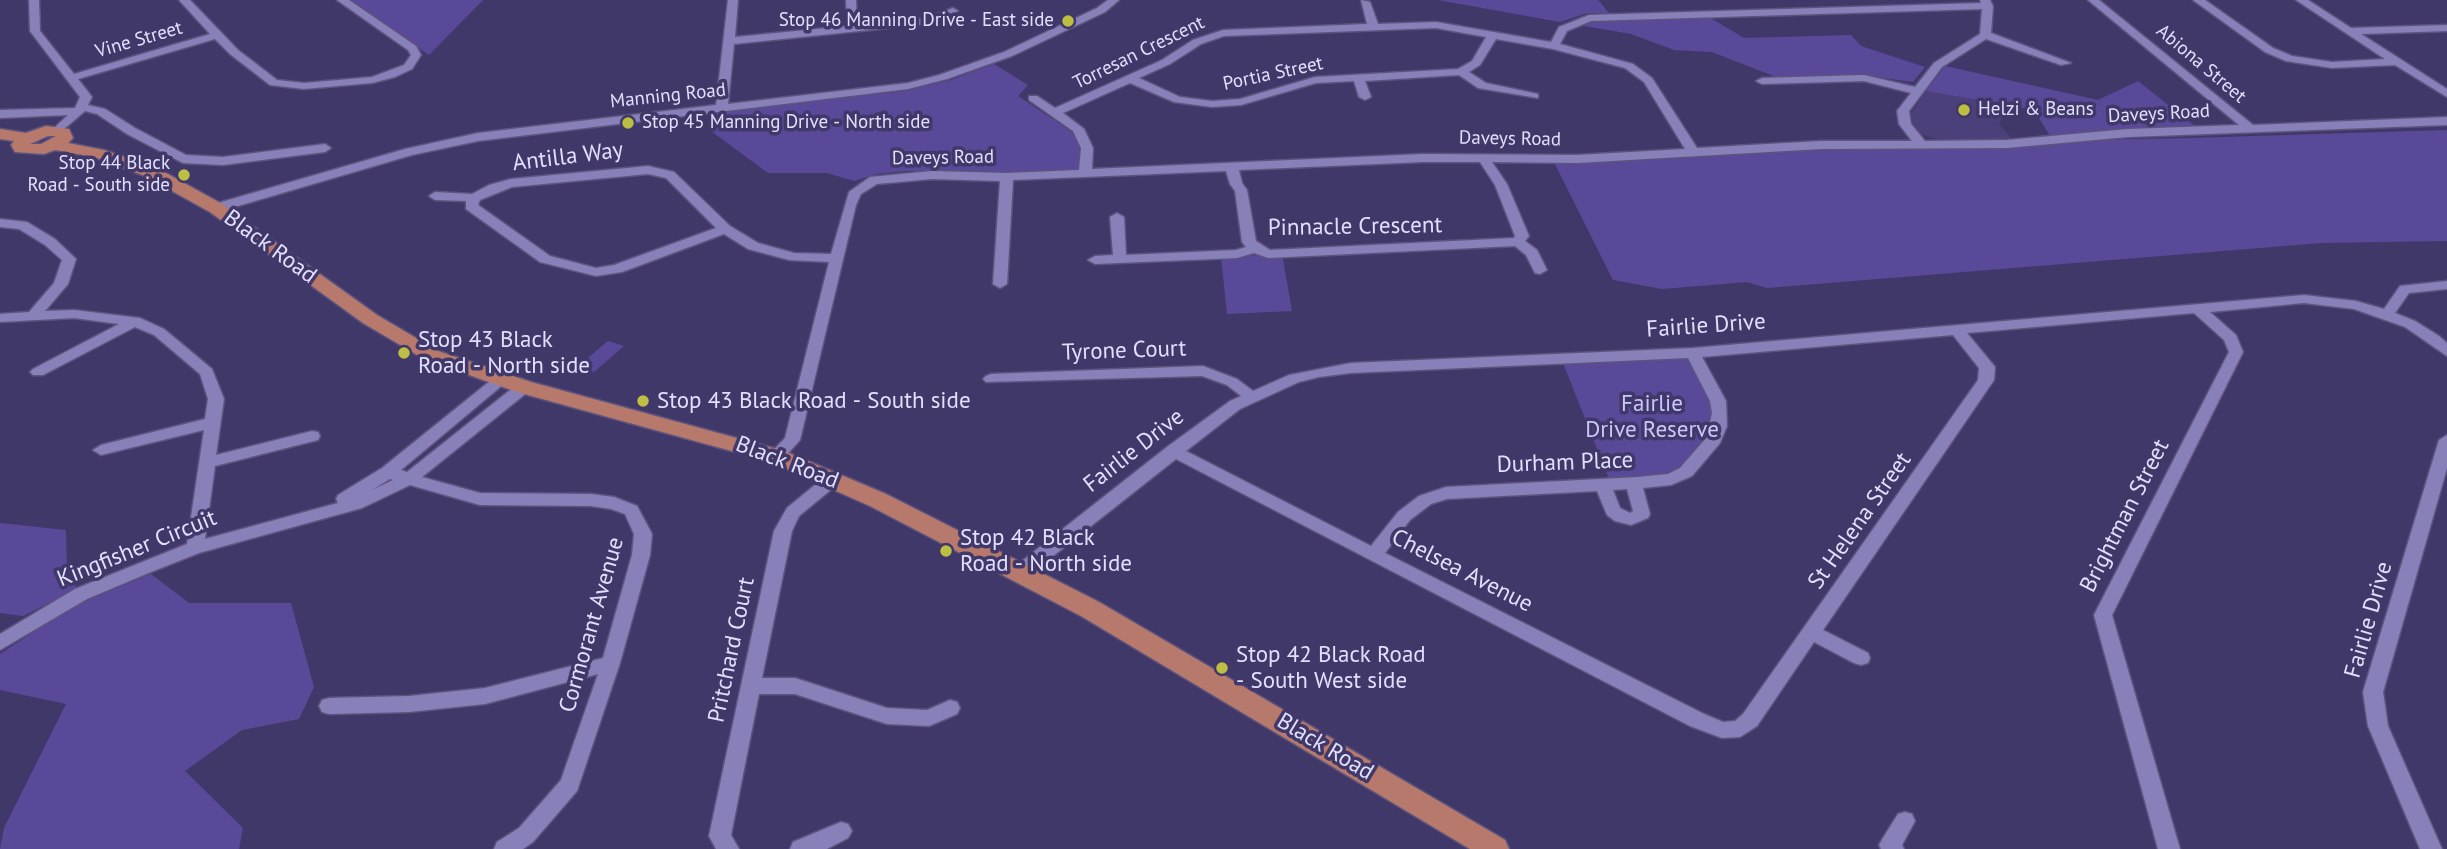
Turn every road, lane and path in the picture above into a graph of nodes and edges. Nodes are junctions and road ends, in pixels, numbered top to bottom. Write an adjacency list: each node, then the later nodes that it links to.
1 (34, 0): 27 (street)
2 (184, 0): 18 (street)
3 (342, 0): 18 (street)
4 (733, 0): 22 (street)
5 (851, 0): 14 (street)
6 (1114, 0): 36 (street, Manning Road)
7 (2093, 0): 41 (street, Abiona Street)
8 (2198, 0): 24 (street)
9 (2301, 0): 17 (street)
10 (1365, 2): 13 (street)
11 (1987, 3): 20 (street); 23 (street)
12 (953, 11): 14 (street)
13 (1373, 26): 19 (street, Torresan Crescent); 29 (street, Torresan Crescent)
14 (852, 29): 22 (street)
15 (2412, 29): 16 (street); 17 (street); 21 (street)
16 (2447, 29)
17 (2350, 31): 24 (street)
18 (216, 35): 27 (street, Vine Street)
19 (1493, 35): 23 (street, Torresan Crescent); 26 (street)
20 (1985, 35): 25 (street); 31 (street)
21 (2447, 40)
22 (729, 41): 36 (street)
23 (1554, 46): 46 (street, Torresan Crescent)
24 (2397, 62): 32 (street)
25 (2065, 63)
26 (1461, 72): 28 (street, Portia Street); 33 (street)
27 (71, 78): 37 (street)
28 (1359, 78): 29 (street, Portia Street); 34 (street)
29 (1131, 79): 38 (street, Torresan Crescent)
30 (1762, 81): 31 (street)
31 (1917, 91): 44 (street)
32 (2447, 94)
33 (1534, 96)
34 (1365, 97)
35 (1033, 98): 38 (street)
36 (722, 108): 55 (street, Manning Road)
37 (81, 109): 39 (street); 43 (street); 45 (street)
38 (1055, 112): 50 (street)
39 (0, 114)
40 (2447, 121): 41 (street, Daveys Road)
41 (2252, 130): 44 (street, Daveys Road)
42 (0, 134): 43 (main road)
43 (56, 138): 55 (main road, Black Road)
44 (1922, 144): 46 (street, Daveys Road)
45 (325, 148)
46 (1693, 152): 48 (street, Daveys Road)
47 (1485, 158): 48 (street, Daveys Road); 49 (street, Daveys Road); 52 (street)
48 (1499, 158): 52 (street)
49 (1238, 164): 50 (street, Daveys Road); 60 (street, Pinnacle Crescent)
50 (1085, 173): 51 (street, Daveys Road)
51 (1007, 177): 61 (street, Daveys Road); 65 (street)
52 (1501, 184): 59 (street)
53 (435, 196): 54 (street)
54 (474, 198): 58 (street, Antilla Way); 58 (street)
55 (216, 208): 77 (main road, Black Road)
56 (1117, 217): 62 (street)
57 (0, 223): 68 (street)
58 (725, 229): 61 (street, Antilla Way)
59 (1518, 242): 60 (street, Pinnacle Crescent); 64 (street)
60 (1255, 248): 62 (street)
61 (836, 258): 85 (street, Daveys Road)
62 (1119, 259): 63 (street)
63 (1095, 260)
64 (1540, 270)
65 (1000, 284)
66 (2447, 285): 69 (street)
67 (2197, 308): 69 (street, Fairlie Drive); 72 (street, Fairlie Drive); 111 (street, Brightman Street)
68 (34, 315): 70 (street); 71 (street)
69 (2387, 315): 73 (street, Fairlie Drive)
70 (0, 318)
71 (135, 321): 75 (street); 80 (street)
72 (1957, 330): 74 (street, Fairlie Drive); 96 (street, St Helena Street)
73 (2447, 351)
74 (1693, 353): 79 (street, Fairlie Drive); 90 (street, Durham Place)
75 (38, 372)
76 (991, 379): 79 (street, Tyrone Court)
77 (500, 380): 78 (main road, Black Road); 87 (street, Kingfisher Circuit)
78 (524, 387): 85 (main road, Black Road); 88 (street, Kingfisher Circuit)
79 (1252, 397): 84 (street, Fairlie Drive)
80 (212, 423): 83 (street); 86 (street)
81 (312, 436): 86 (street)
82 (2447, 440): 112 (street, Fairlie Drive)
83 (101, 450)
84 (1174, 451): 94 (street, Chelsea Avenue); 95 (street, Fairlie Drive)
85 (776, 456): 89 (main road, Black Road)
86 (206, 463): 93 (street)
87 (388, 472): 88 (street, Cormorant Avenue); 92 (street, Kingfisher Circuit)
88 (410, 479): 92 (street, Kingfisher Circuit); 99 (street, Cormorant Avenue)
89 (833, 479): 95 (main road, Black Road); 100 (street, Pritchard Court)
90 (1633, 483): 91 (street, Durham Place); 91 (street)
91 (1603, 485): 94 (street, Durham Place)
92 (300, 519): 93 (street, Kingfisher Circuit)
93 (195, 548): 97 (street, Kingfisher Circuit)
94 (1374, 554): 103 (street, Chelsea Avenue)
95 (1018, 574): 109 (main road, Black Road)
96 (1810, 632): 98 (street); 103 (street, St Helena Street)
97 (0, 643)
98 (1861, 658)
99 (611, 663): 101 (street); 106 (street, Cormorant Avenue)
100 (751, 686): 102 (street); 107 (street, Pritchard Court)
101 (329, 706)
102 (950, 708)
103 (1730, 730)
104 (1905, 821): 110 (street)
105 (841, 831): 108 (street)
106 (505, 849)
107 (728, 849)
108 (802, 849)
109 (1495, 849)
110 (1893, 849)
111 (2169, 849)
112 (2431, 849)

